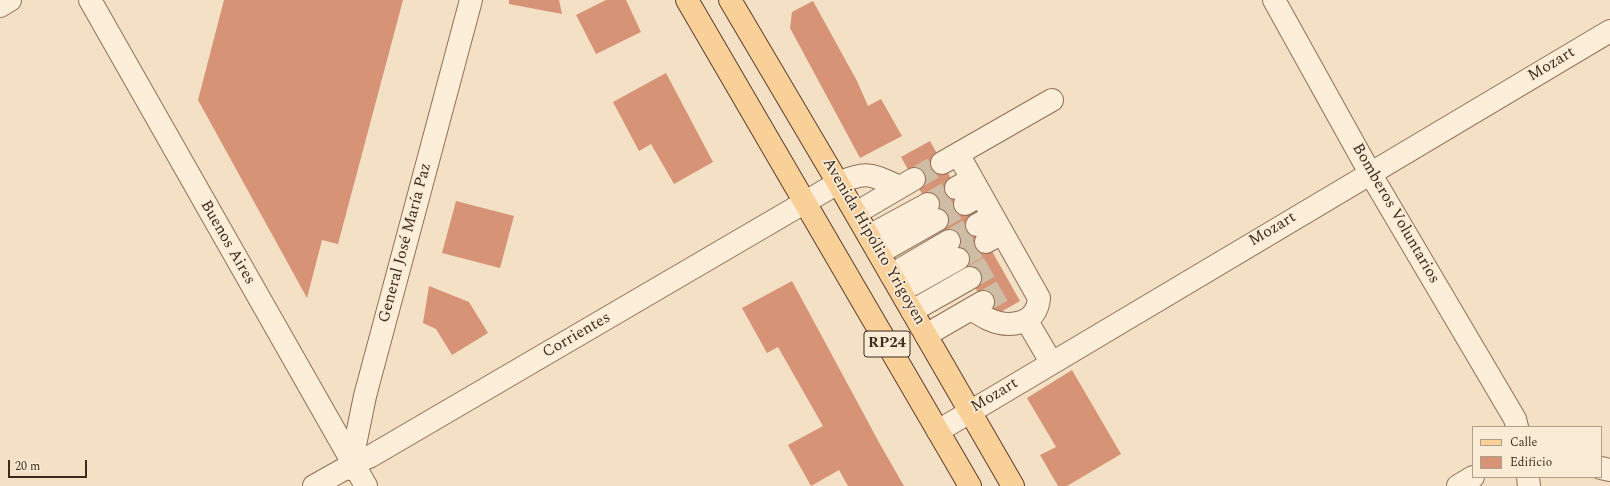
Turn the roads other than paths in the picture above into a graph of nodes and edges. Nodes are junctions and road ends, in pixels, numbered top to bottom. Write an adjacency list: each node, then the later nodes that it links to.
1 (10, 0): 7 (street)
2 (90, 0): 26 (street, Buenos Aires)
3 (471, 0): 26 (street, General José María Paz)
4 (687, 0): 12 (main road, RP24)
5 (1274, 0): 10 (street, Bomberos Voluntarios)
6 (735, 1): 11 (main road, Avenida Hipólito Yrigoyen / RP24)
7 (0, 6)
8 (1610, 31): 10 (street, Mozart)
9 (1052, 100): 20 (street)
10 (1370, 173): 22 (street, Mozart); 24 (street, Bomberos Voluntarios)
11 (838, 183): 12 (street, Corrientes); 14 (main road, Avenida Hipólito Yrigoyen / RP24); 14 (street, Corrientes)
12 (805, 203): 25 (main road, RP24); 26 (street, Corrientes)
13 (932, 212): 15 (street)
14 (856, 213): 15 (main road, Avenida Hipólito Yrigoyen / RP24)
15 (874, 245): 18 (main road, Avenida Hipólito Yrigoyen / RP24)
16 (954, 250): 18 (street)
17 (970, 278): 19 (street)
18 (896, 283): 19 (main road, Avenida Hipólito Yrigoyen / RP24)
19 (912, 311): 21 (main road, Avenida Hipólito Yrigoyen / RP24)
20 (1027, 321): 21 (street); 22 (street)
21 (926, 334): 23 (main road, Avenida Hipólito Yrigoyen / RP24)
22 (1051, 362): 23 (street, Mozart)
23 (970, 410): 25 (street, Mozart); 30 (main road, Avenida Hipólito Yrigoyen / RP24)
24 (1517, 426)
25 (938, 431): 29 (main road, RP24)
26 (360, 477): 28 (street, Corrientes)
27 (1472, 478): 31 (street)
28 (314, 486)
29 (970, 486)
30 (1014, 486)
31 (1458, 486)

